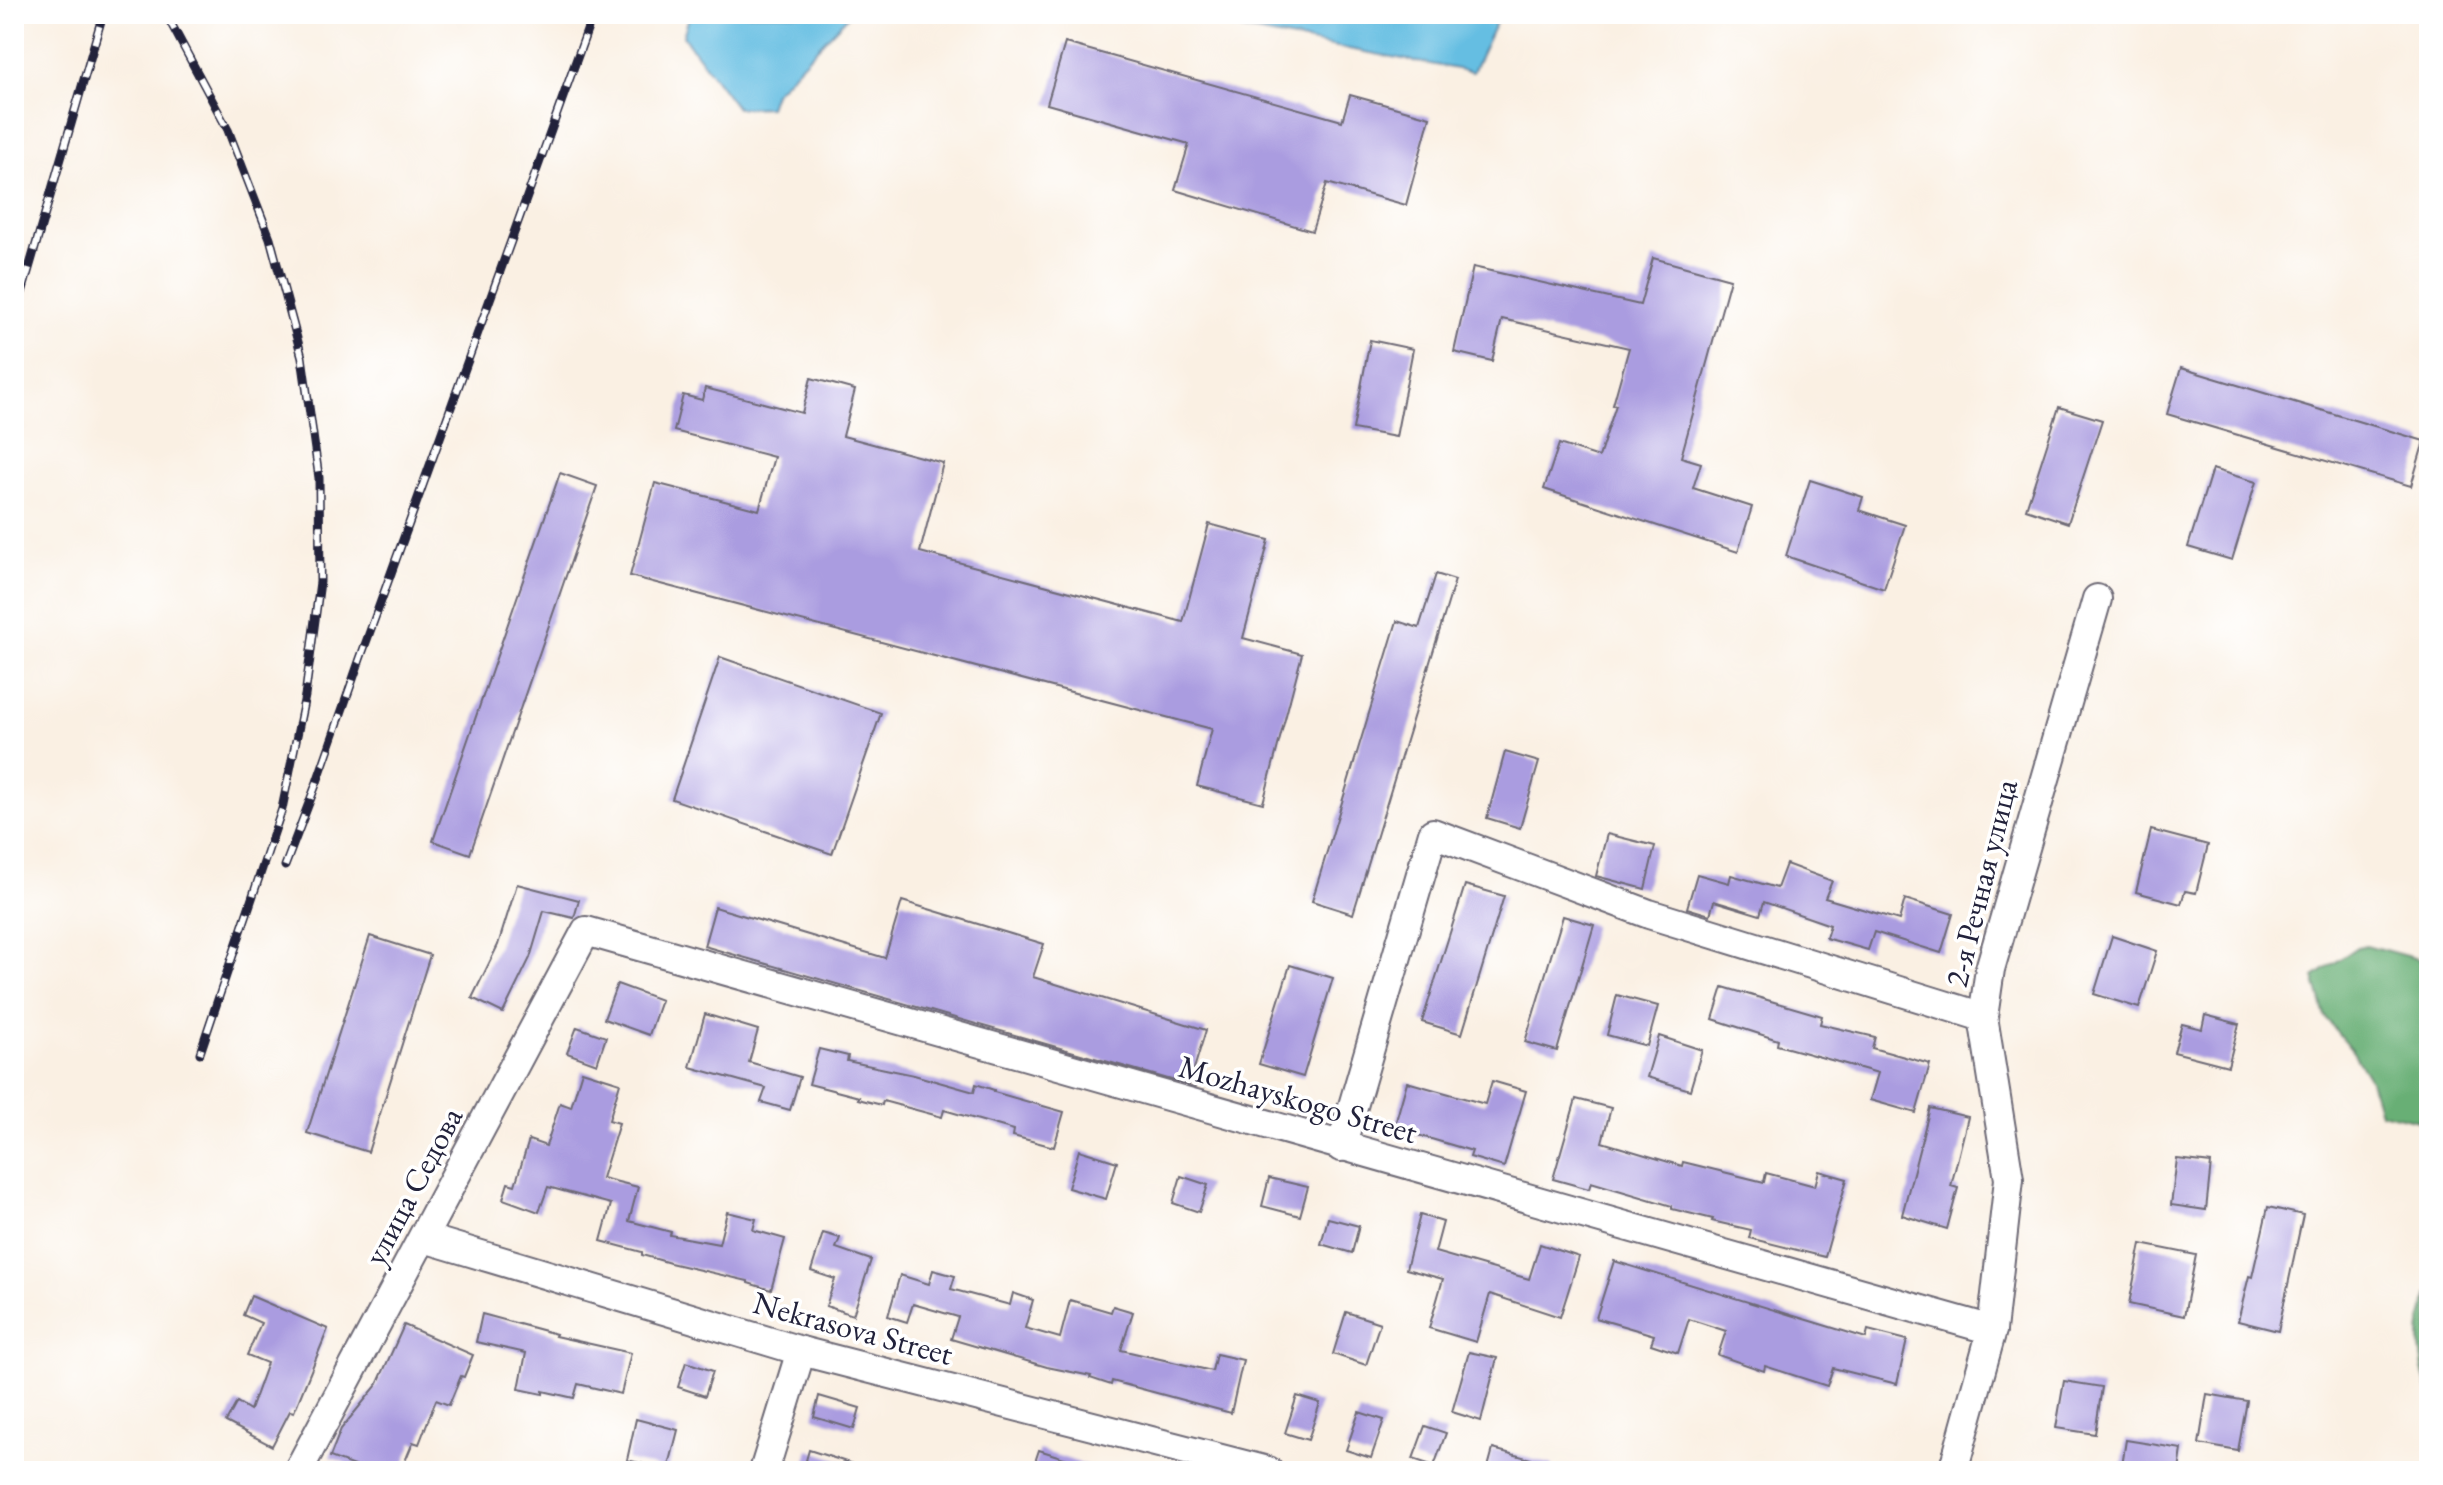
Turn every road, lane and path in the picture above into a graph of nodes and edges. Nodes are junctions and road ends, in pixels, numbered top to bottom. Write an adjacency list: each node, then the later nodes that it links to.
1 (2097, 599): 3 (street, 2-я Речная улица)
2 (586, 931): 4 (street, Mozhayskogo Street); 5 (street, улица Седова)
3 (1983, 1017): 4 (street); 6 (street, 2-я Речная улица)
4 (1341, 1147): 6 (street, Mozhayskogo Street)
5 (424, 1238): 7 (street, Nekrasova Street); 8 (street, улица Седова)
6 (1992, 1330): 11 (street, 2-я Речная улица)
7 (801, 1351): 9 (street); 10 (street, Nekrasova Street)
8 (298, 1471)
9 (764, 1471)
10 (1268, 1471)
11 (1953, 1471)

